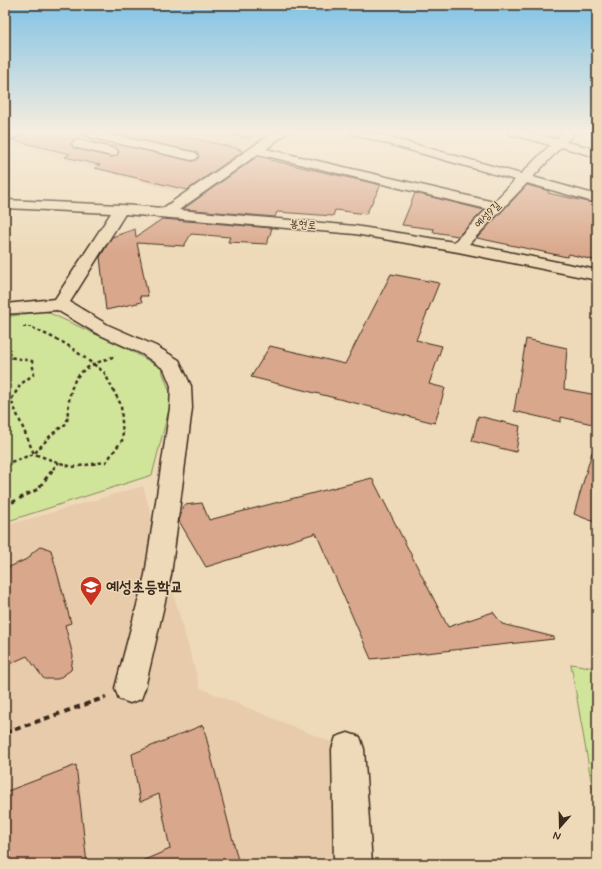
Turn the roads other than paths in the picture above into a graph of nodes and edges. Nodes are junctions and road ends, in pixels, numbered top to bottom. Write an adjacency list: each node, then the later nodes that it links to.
1 (224, 173): 10 (street)
2 (351, 173): 8 (street)
3 (503, 173): 5 (street)
4 (528, 173): 5 (street, 예성9길)
5 (523, 178): 6 (street); 8 (street, 예성9길)
6 (597, 199)
7 (5, 204): 9 (street, 봉현로)
8 (496, 207): 11 (street, 예성9길)
9 (121, 209): 10 (street, 봉현로); 13 (street)
10 (167, 212): 11 (street, 봉현로)
11 (458, 247): 12 (street, 봉현로)
12 (597, 275)
13 (60, 304): 14 (street); 15 (street)
14 (5, 309)
15 (130, 688)
16 (348, 749): 17 (street)
17 (353, 864)

